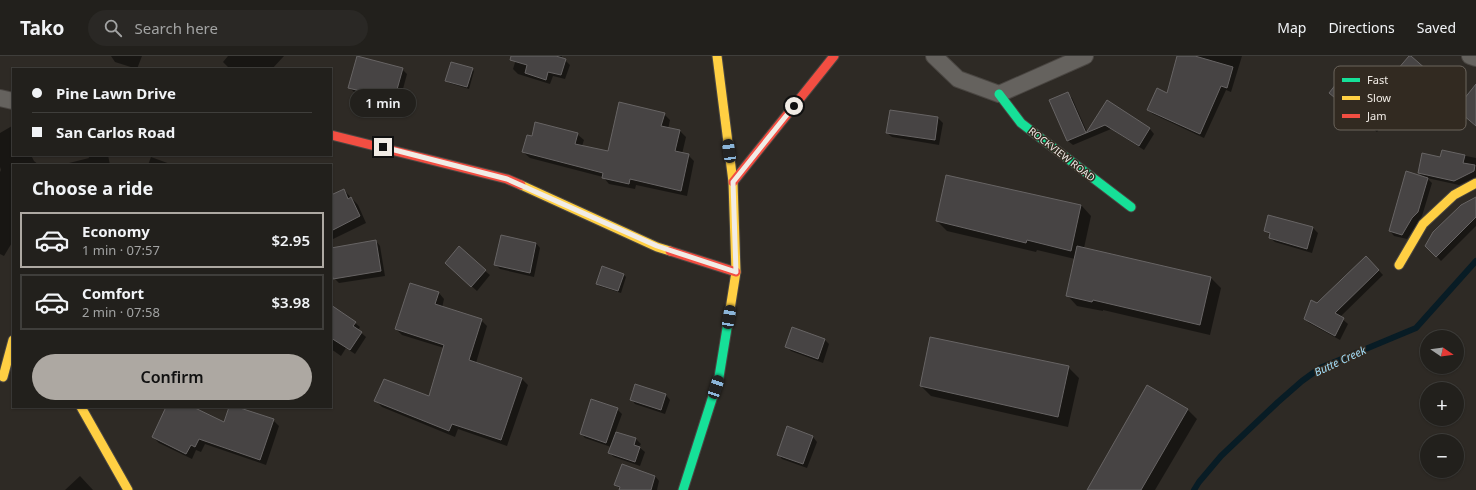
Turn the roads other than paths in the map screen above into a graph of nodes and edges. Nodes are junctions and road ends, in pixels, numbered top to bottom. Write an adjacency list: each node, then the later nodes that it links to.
1 (717, 56): 11 (street)
2 (834, 56): 11 (street)
3 (934, 56): 7 (street)
4 (1085, 56): 7 (street)
5 (1470, 56): 6 (street)
6 (1476, 58)
7 (999, 94): 13 (street, ROCKVIEW ROAD)
8 (0, 98): 9 (street)
9 (12, 101)
10 (332, 135): 15 (street)
11 (733, 182): 15 (street)
12 (1476, 183): 14 (street)
13 (1131, 207)
14 (1399, 265)
15 (736, 272): 20 (street)
16 (12, 345): 17 (street)
17 (5, 378)
18 (82, 408): 19 (street)
19 (128, 490)
20 (683, 490)

